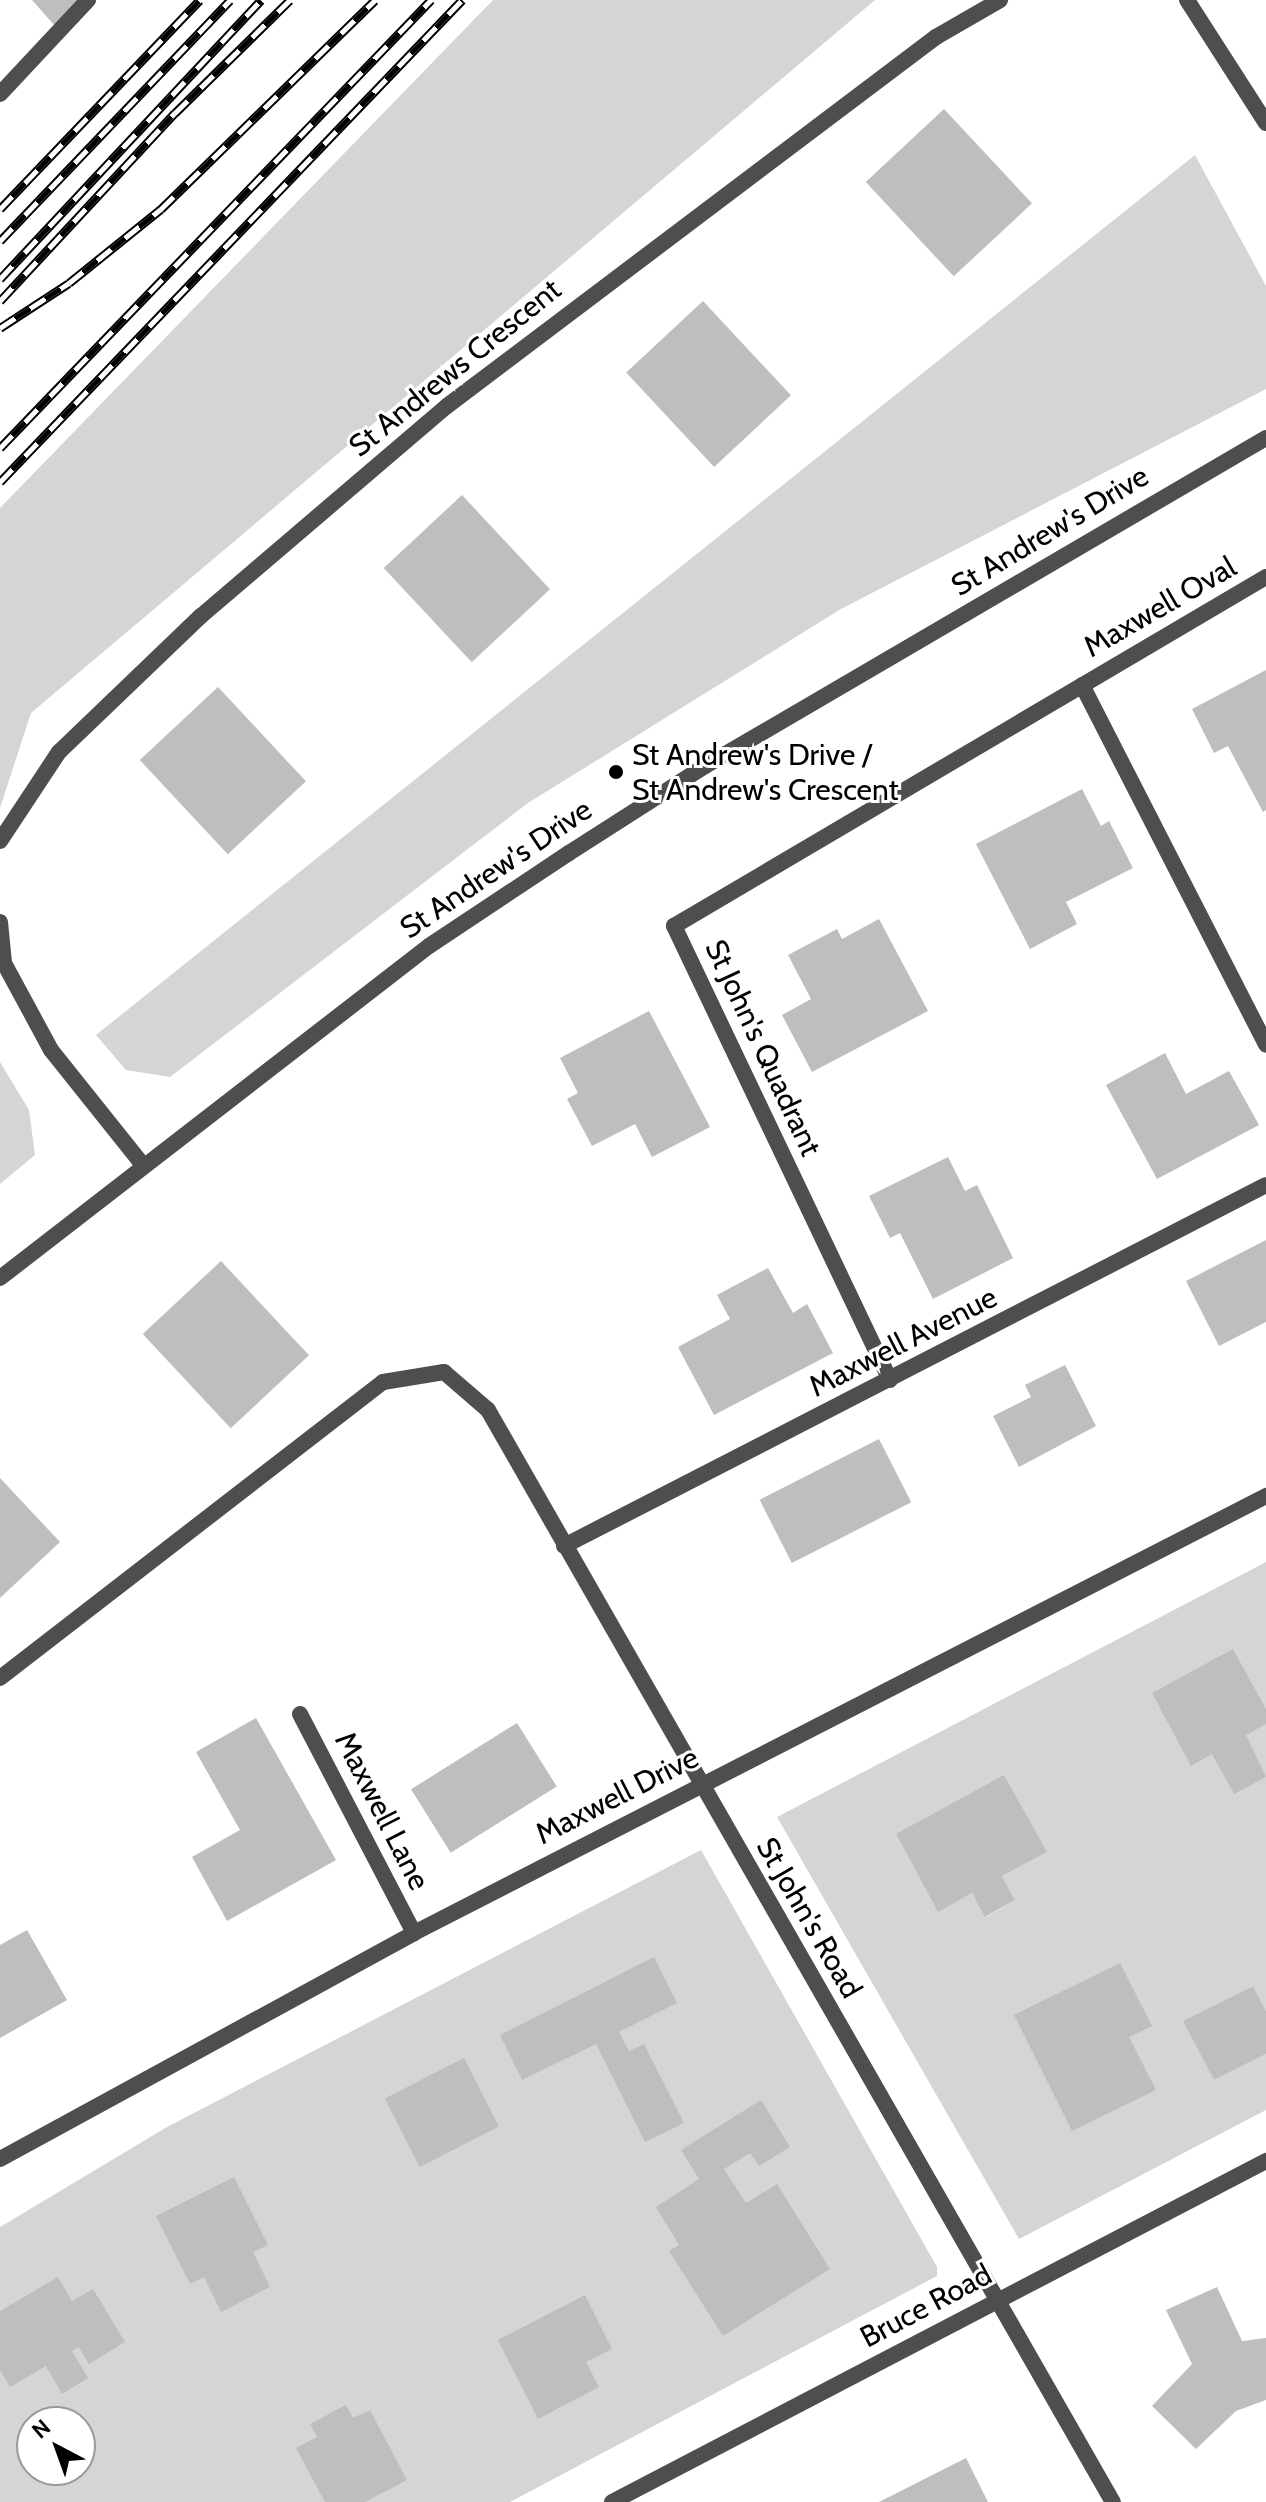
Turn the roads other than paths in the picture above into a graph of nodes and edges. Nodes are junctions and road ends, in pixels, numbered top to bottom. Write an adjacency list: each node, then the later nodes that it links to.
1 (88, 0): 4 (street)
2 (1000, 0): 9 (street, St Andrews Crescent)
3 (1187, 0): 5 (street)
4 (0, 94)
5 (1266, 123)
6 (1266, 438): 12 (street, St Andrew's Drive)
7 (1266, 577): 8 (street, Maxwell Oval)
8 (1082, 685): 11 (street); 15 (street, St John's Quadrant)
9 (0, 841)
10 (0, 922): 12 (street)
11 (1266, 1045)
12 (142, 1164): 14 (street, St Andrew's Drive)
13 (1266, 1185): 15 (street, Maxwell Avenue)
14 (0, 1278)
15 (890, 1380): 17 (street, Maxwell Avenue)
16 (1266, 1496): 20 (street, Maxwell Drive)
17 (564, 1546): 18 (street, St John's Road); 20 (street, St John's Road)
18 (0, 1678)
19 (300, 1714): 21 (street, Maxwell Lane)
20 (700, 1785): 21 (street, Maxwell Drive); 24 (street, St John's Road)
21 (414, 1933): 22 (street, Maxwell Drive)
22 (0, 2159)
23 (1266, 2161): 24 (street, Bruce Road)
24 (997, 2301): 25 (street, Bruce Road); 26 (street, St John's Road)
25 (612, 2502)
26 (1113, 2502)

